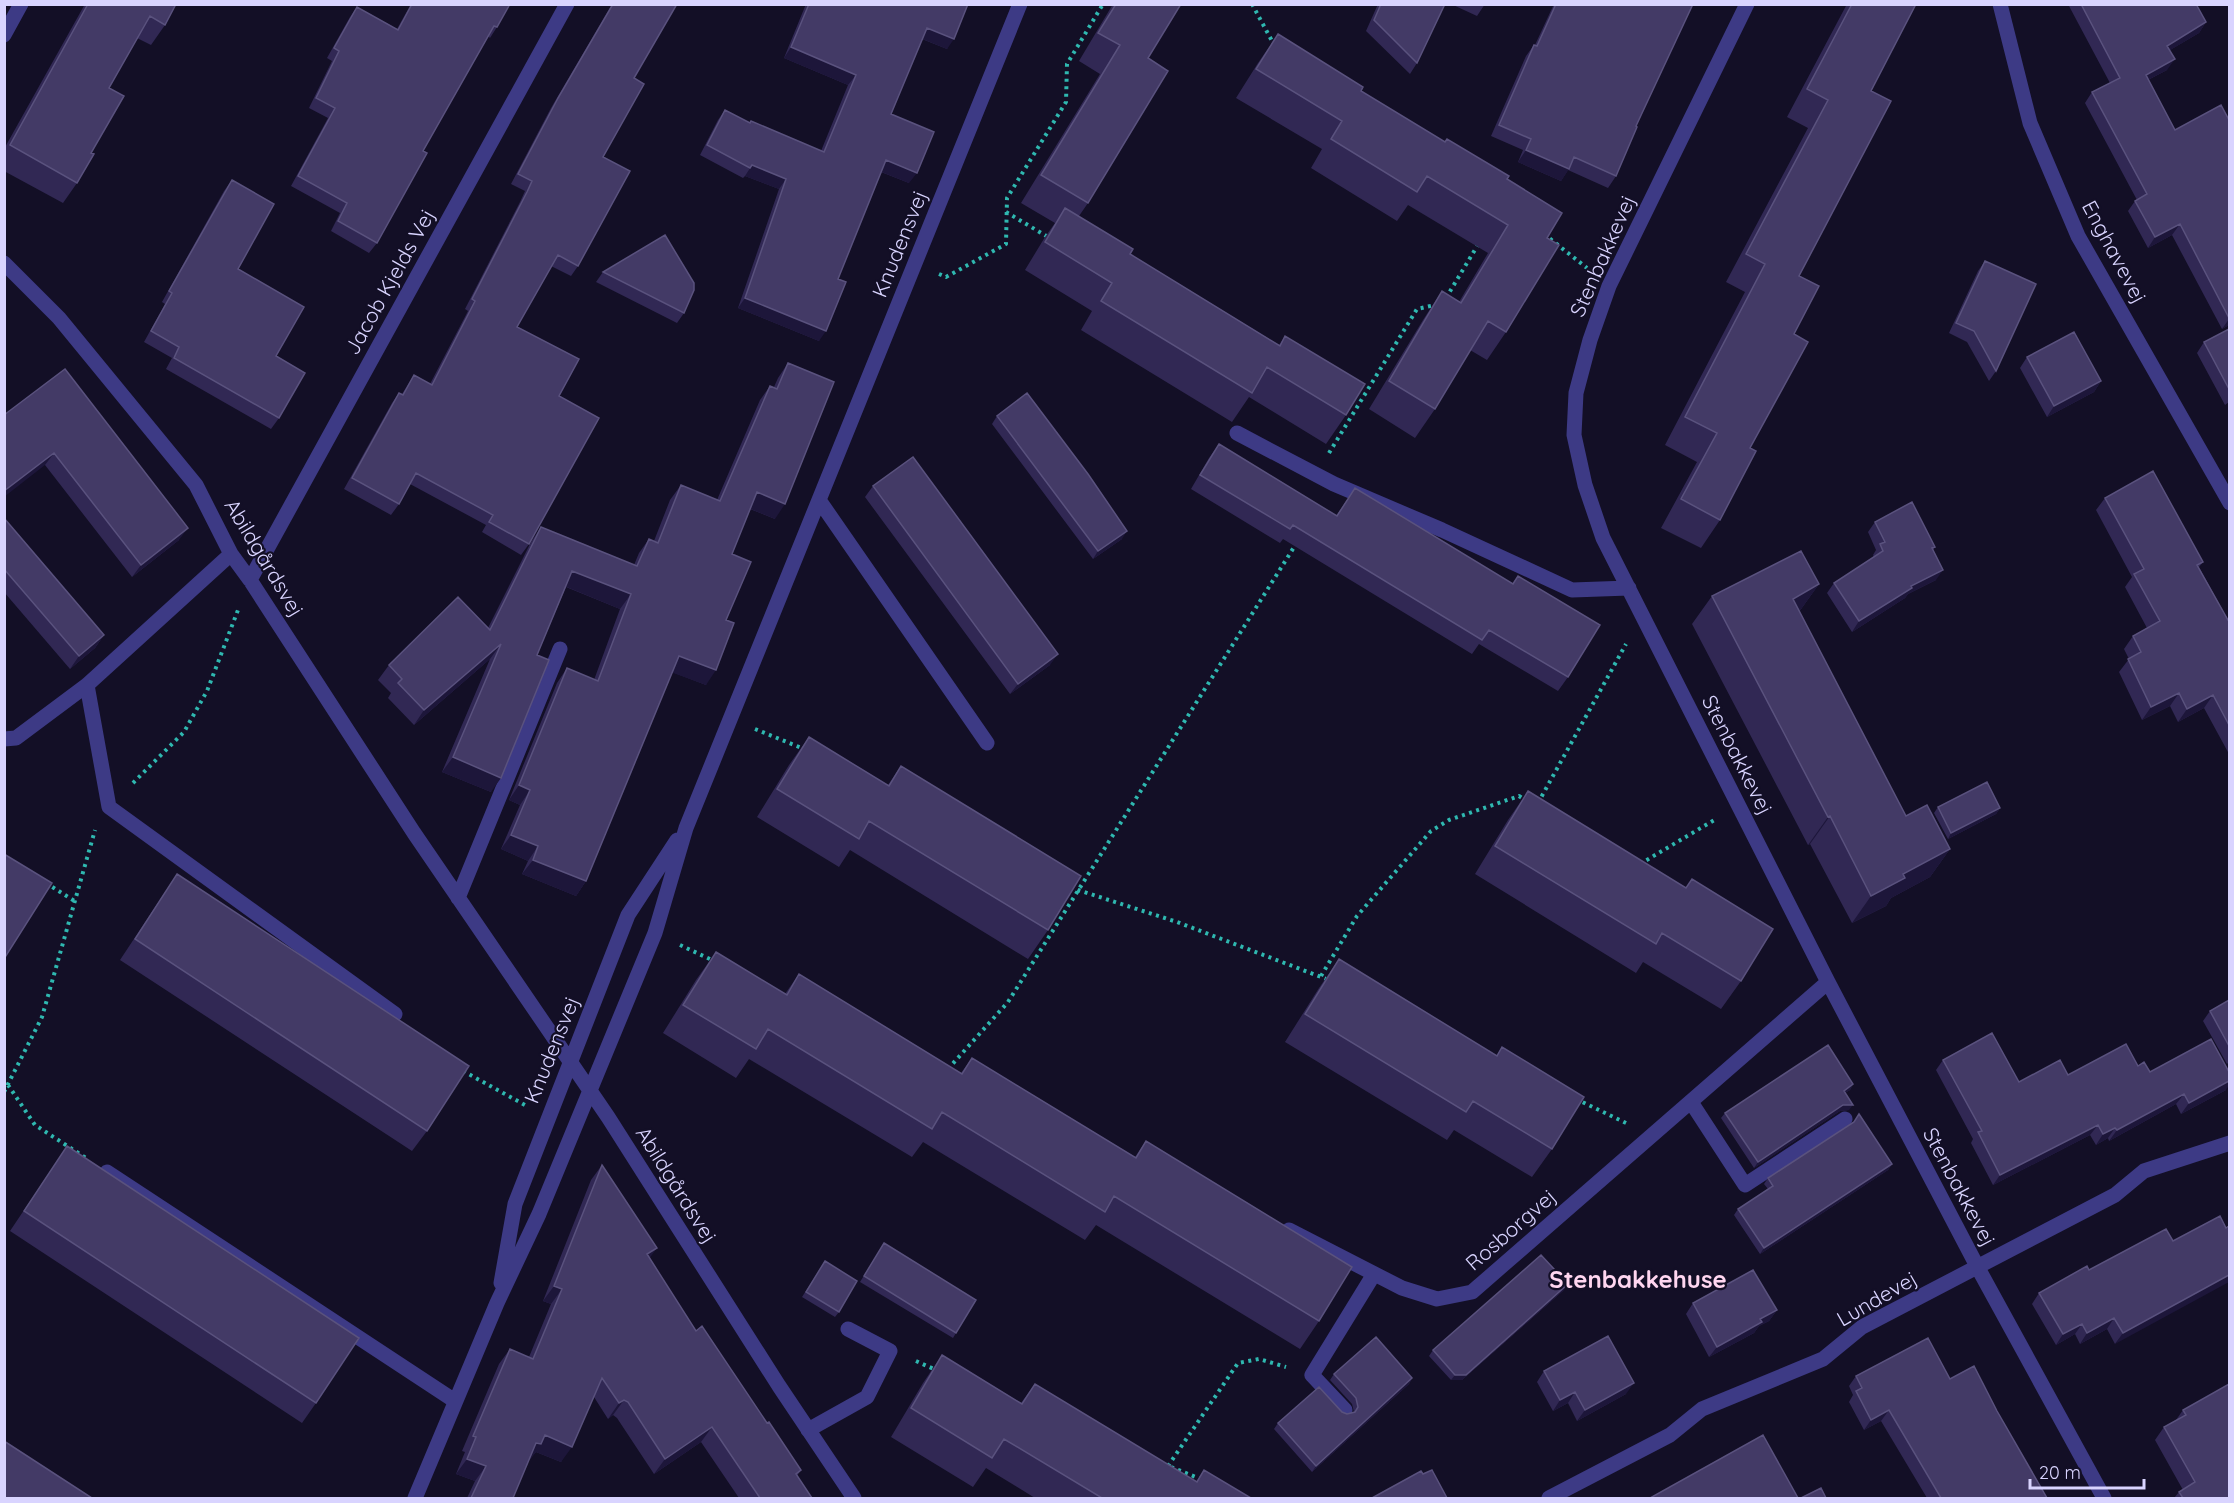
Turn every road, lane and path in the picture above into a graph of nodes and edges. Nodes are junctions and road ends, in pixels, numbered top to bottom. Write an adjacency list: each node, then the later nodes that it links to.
1 (21, 4): 8 (street)
2 (567, 4): 25 (street, Jacob Kjelds Vej)
3 (1020, 4): 15 (street, Knudensvej)
4 (1103, 4): 10 (path)
5 (1252, 4): 9 (path)
6 (1747, 4): 16 (street, Stenbakkevej)
7 (2000, 4): 22 (street, Enghavevej)
8 (4, 35)
9 (1281, 46)
10 (1006, 212): 12 (path); 15 (path)
11 (1539, 230): 16 (path)
12 (1056, 242)
13 (1480, 242): 18 (path)
14 (4, 263): 24 (street, Abildgårdsvej)
15 (915, 264): 21 (street, Knudensvej)
16 (1609, 286): 26 (street, Stenbakkevej)
17 (1345, 408): 18 (path)
18 (1354, 413): 20 (path)
19 (1237, 433): 20 (street)
20 (1316, 474): 26 (street)
21 (819, 500): 30 (street, Knudensvej); 32 (street)
22 (2229, 503)
23 (1297, 543): 41 (path)
24 (231, 554): 25 (street, Abildgårdsvej); 29 (street)
25 (250, 580): 42 (street, Abildgårdsvej)
26 (1629, 588): 27 (street, Stenbakkevej)
27 (1642, 615): 35 (street, Stenbakkevej); 36 (path)
28 (560, 649): 42 (street)
29 (87, 685): 31 (street); 49 (street)
30 (731, 718): 33 (path); 37 (street, Knudensvej)
31 (4, 739)
32 (987, 743)
33 (815, 754)
34 (1527, 801): 46 (path)
35 (1739, 805): 38 (path); 48 (street, Stenbakkevej)
36 (1536, 806)
37 (686, 828): 44 (street, Knudensvej); 50 (street, Knudensvej)
38 (1646, 872)
39 (40, 880): 43 (path)
40 (1068, 884): 41 (path)
41 (1078, 890): 46 (path); 52 (path)
42 (458, 898): 50 (street, Abildgårdsvej)
43 (76, 902)
44 (655, 933): 45 (path); 54 (street, Knudensvej)
45 (719, 964)
46 (1321, 976): 47 (path)
47 (1332, 981)
48 (1828, 982): 56 (street, Rosborgvej); 63 (street, Stenbakkevej)
49 (395, 1014)
50 (571, 1062): 54 (street, Abildgårdsvej); 57 (street, Knudensvej)
51 (454, 1066): 57 (path)
52 (945, 1072)
53 (8, 1084): 61 (path)
54 (590, 1091): 65 (street, Knudensvej); 72 (street, Abildgårdsvej)
55 (1566, 1094): 59 (path)
56 (1691, 1102): 58 (street); 59 (street, Rosborgvej)
57 (548, 1118): 65 (street, Knudensvej)
58 (1845, 1119)
59 (1652, 1135): 64 (street, Rosborgvej)
60 (2229, 1143): 63 (street, Lundevej)
61 (107, 1172): 70 (street)
62 (1272, 1222): 64 (street, Rosborgvej)
63 (1978, 1268): 78 (street, Lundevej); 79 (street, Stenbakkevej)
64 (1374, 1274): 69 (street)
65 (497, 1303): 70 (street, Knudensvej)
66 (849, 1329): 67 (street)
67 (890, 1351): 68 (path); 72 (street)
68 (943, 1372)
69 (1312, 1375): 71 (street); 74 (path)
70 (455, 1401): 76 (street, Knudensvej)
71 (1345, 1410)
72 (808, 1430): 77 (street, Abildgårdsvej)
73 (1158, 1462): 74 (path)
74 (1168, 1466): 75 (path)
75 (1207, 1482)
76 (415, 1498)
77 (854, 1498)
78 (1549, 1498)
79 (2104, 1498)

